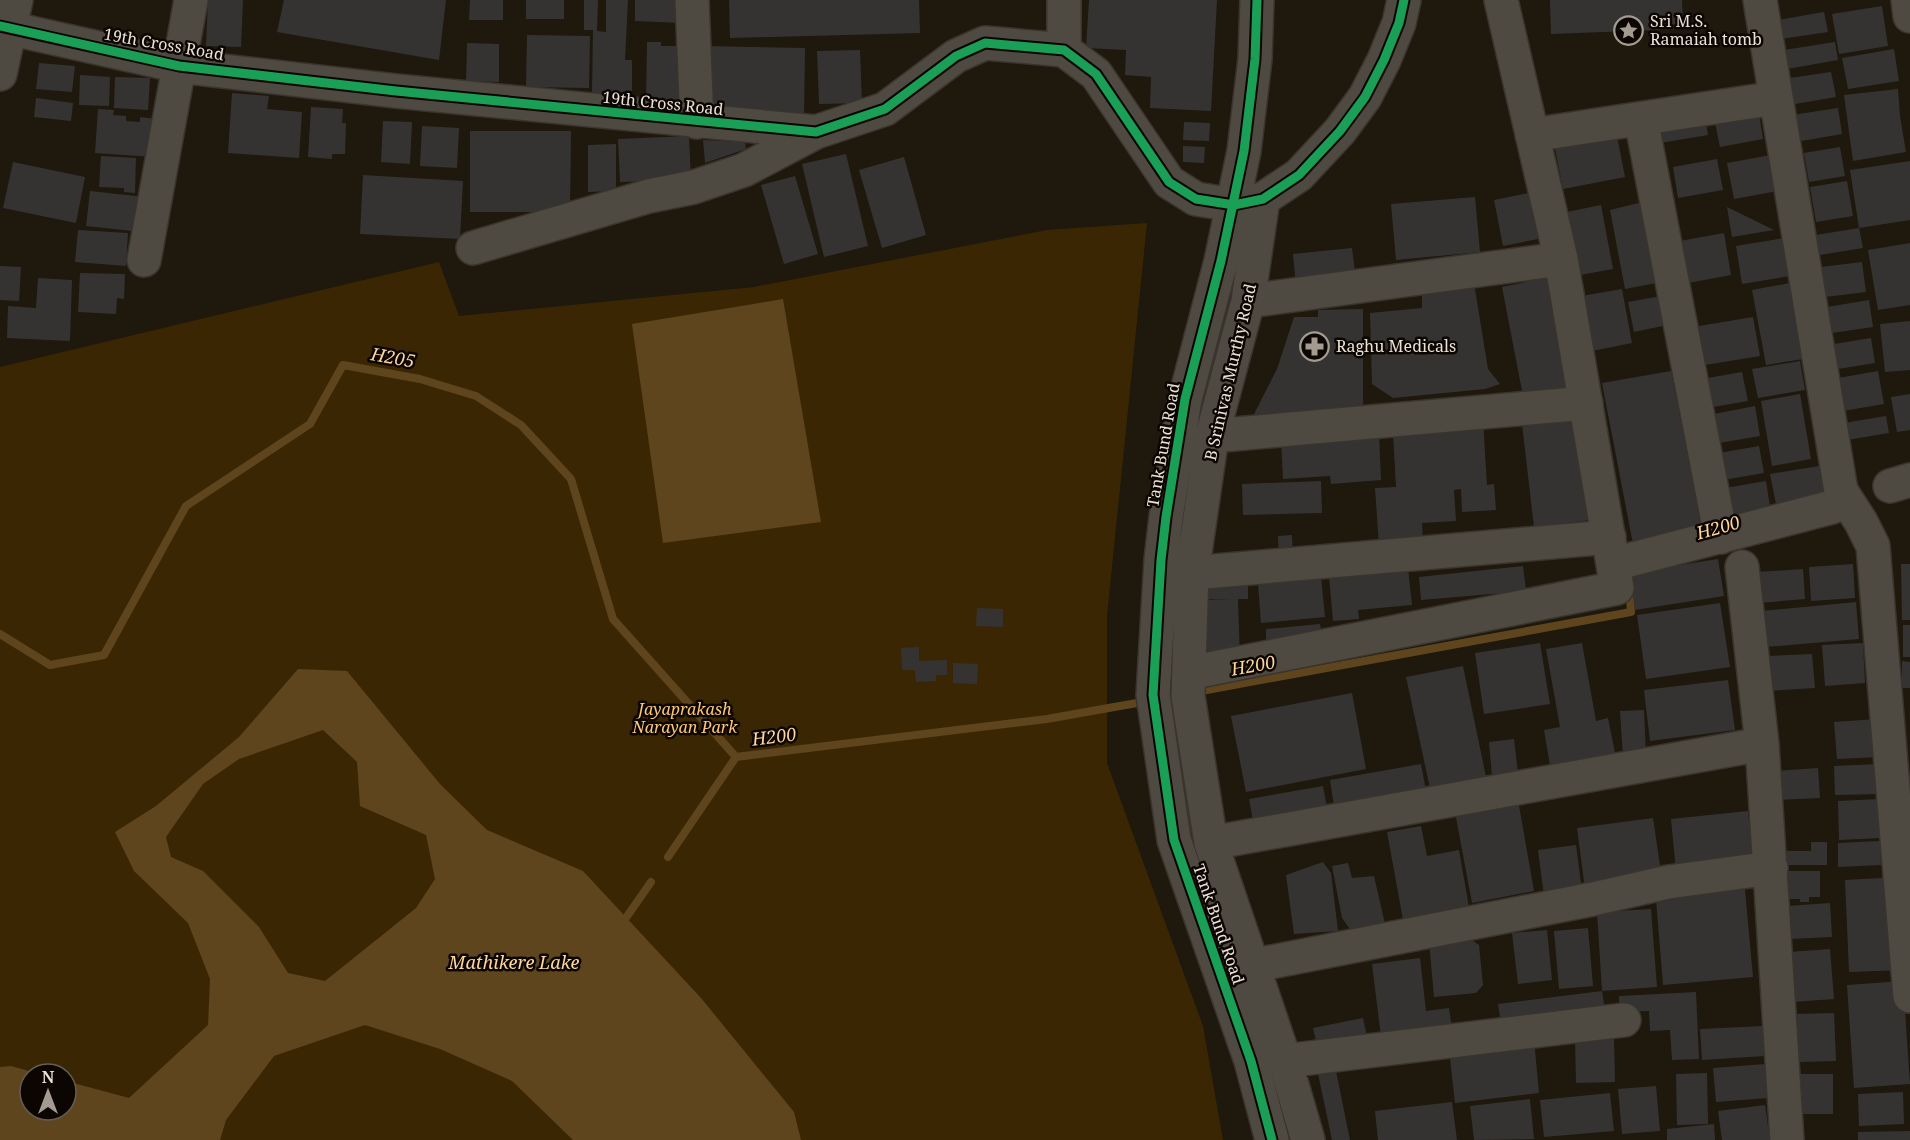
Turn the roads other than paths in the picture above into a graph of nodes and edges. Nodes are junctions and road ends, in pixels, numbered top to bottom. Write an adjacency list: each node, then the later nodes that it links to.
1 (191, 0): 12 (street)
2 (692, 0): 16 (street)
3 (1064, 0): 11 (street)
4 (1257, 0): 19 (street)
5 (1404, 0): 19 (street)
6 (1502, 0): 18 (street)
7 (1760, 0): 14 (street)
8 (1908, 0): 9 (street)
9 (1910, 16)
10 (9, 18): 12 (street, 19th Cross Road); 13 (street)
11 (1064, 50): 17 (street, 19th Cross Road); 19 (street)
12 (179, 66): 16 (street, 19th Cross Road); 22 (street)
13 (0, 74)
14 (1776, 98): 15 (street); 36 (street)
15 (1641, 119): 18 (street); 27 (street)
16 (697, 122): 17 (street, 19th Cross Road)
17 (816, 132): 20 (street)
18 (1532, 135): 21 (street)
19 (1248, 202): 23 (street, B Srinivas Murthy Road); 39 (street, Tank Bund Road)
20 (473, 248)
21 (1561, 259): 23 (street); 24 (street)
22 (144, 260)
23 (1248, 301): 25 (street, B Srinivas Murthy Road)
24 (1586, 403): 25 (street); 28 (street)
25 (1212, 436): 30 (street, B Srinivas Murthy Road)
26 (1832, 507): 27 (street)
27 (1721, 537): 28 (street)
28 (1612, 551): 30 (street); 31 (street)
29 (1742, 567): 32 (street)
30 (1192, 573): 31 (street, B Srinivas Murthy Road)
31 (1189, 686): 33 (street, B Srinivas Murthy Road)
32 (1762, 744): 33 (street); 34 (street)
33 (1211, 843): 35 (street, B Srinivas Murthy Road)
34 (1771, 868): 35 (street); 41 (street)
35 (1251, 966): 38 (street, B Srinivas Murthy Road)
36 (1910, 996)
37 (1624, 1020): 38 (street)
38 (1285, 1061): 40 (street, B Srinivas Murthy Road)
39 (1272, 1140)
40 (1308, 1140)
41 (1787, 1140)

